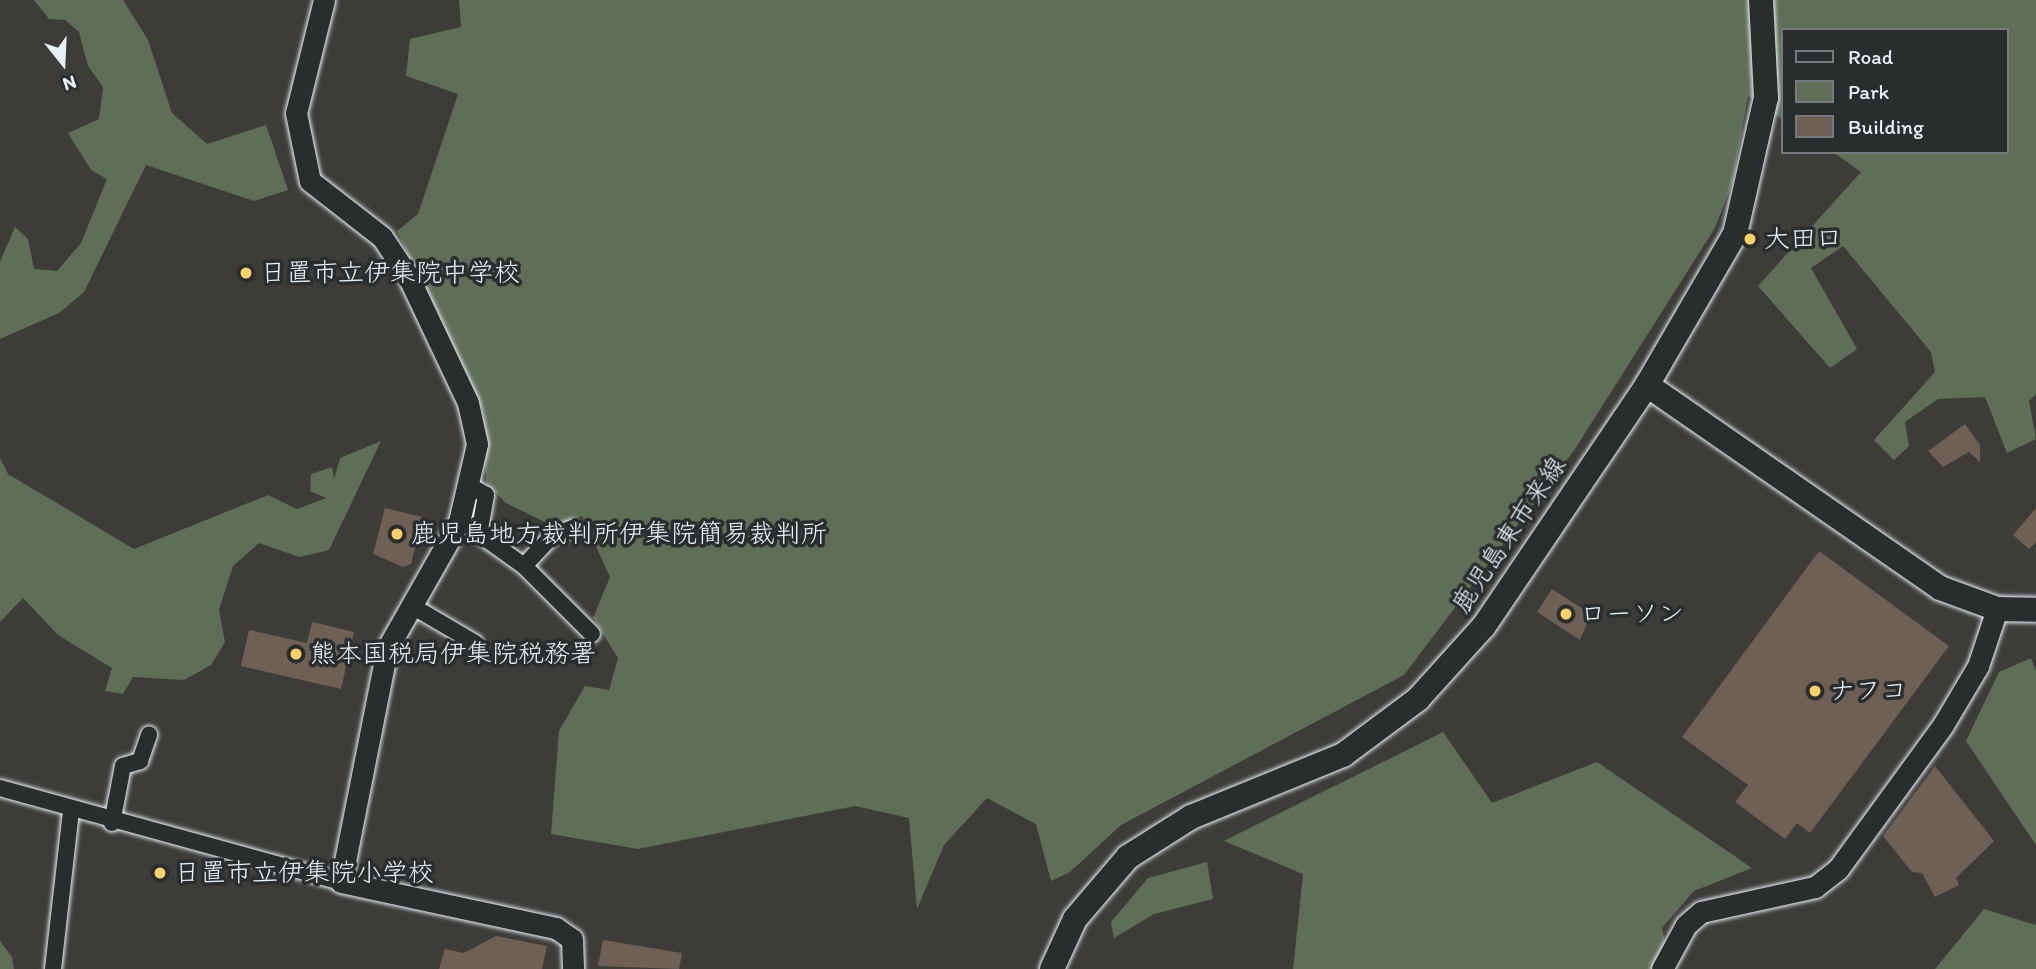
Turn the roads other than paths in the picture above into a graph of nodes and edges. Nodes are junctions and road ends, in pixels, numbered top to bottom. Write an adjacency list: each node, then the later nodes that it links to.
1 (324, 0): 4 (street)
2 (1761, 0): 3 (main road, 鹿児島東市来線)
3 (1647, 385): 8 (main road); 19 (main road, 鹿児島東市来線)
4 (472, 487): 6 (street); 7 (street)
5 (573, 528): 6 (street)
6 (524, 566): 10 (street)
7 (412, 606): 11 (street); 16 (street)
8 (1997, 610): 9 (main road); 20 (street)
9 (2036, 610)
10 (592, 634)
11 (475, 643)
12 (149, 735): 15 (street)
13 (0, 788): 14 (street)
14 (71, 812): 15 (street); 17 (street)
15 (112, 822): 16 (street)
16 (341, 883): 18 (street)
17 (53, 969)
18 (573, 969)
19 (1052, 969)
20 (1662, 969)

